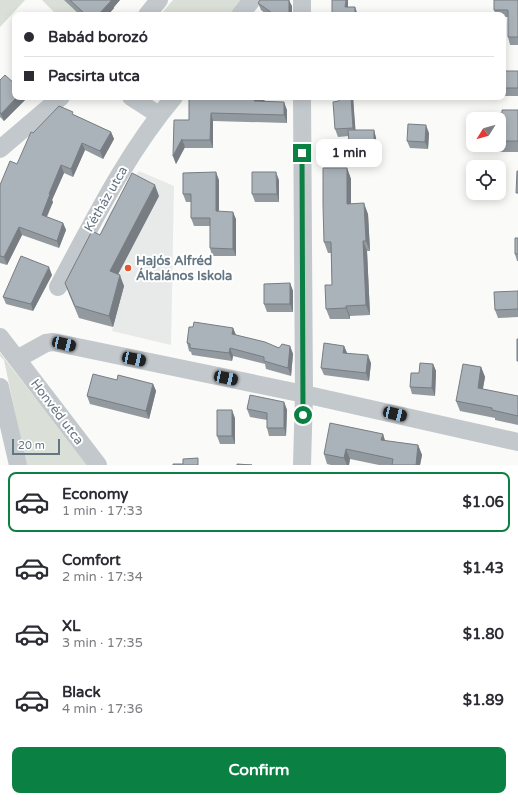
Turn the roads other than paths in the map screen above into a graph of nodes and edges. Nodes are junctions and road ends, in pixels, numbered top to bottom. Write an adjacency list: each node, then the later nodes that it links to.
1 (159, 0): 4 (street)
2 (252, 0): 5 (street)
3 (302, 0): 6 (street)
4 (149, 12)
5 (242, 12)
6 (302, 12)
7 (57, 100): 12 (street)
8 (136, 100): 11 (street)
9 (172, 100): 11 (street, Kétház utca)
10 (302, 100): 17 (street)
11 (160, 115): 13 (street, Kétház utca)
12 (0, 149)
13 (58, 287)
14 (0, 338): 15 (street, Honvéd utca)
15 (17, 359): 17 (street); 20 (street, Honvéd utca)
16 (0, 387): 19 (street)
17 (304, 394): 18 (street); 21 (street)
18 (518, 442)
19 (18, 465)
20 (98, 465)
21 (302, 465)

